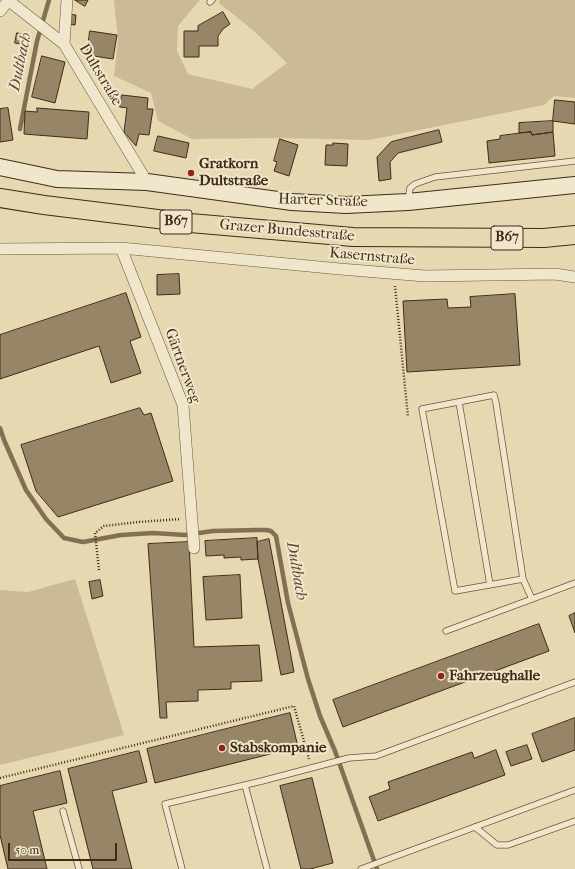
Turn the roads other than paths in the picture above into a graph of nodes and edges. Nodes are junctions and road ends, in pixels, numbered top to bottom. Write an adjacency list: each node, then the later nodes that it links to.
1 (9, 0): 3 (street, Dultstraße); 4 (street, Dultstraße)
2 (68, 0): 4 (street)
3 (0, 11)
4 (64, 44): 7 (street, Dultstraße)
5 (575, 161): 10 (lane)
6 (0, 167): 7 (street, Harter Straße)
7 (146, 182): 10 (street, Harter Straße)
8 (575, 185): 10 (street, Harter Straße)
9 (0, 198): 11 (main road, Grazer Bundesstraße / B67)
10 (408, 202)
11 (575, 235)
12 (121, 248): 13 (street, Kasernstraße); 14 (street, Kasernstraße); 16 (street, Gärtnerweg)
13 (0, 249)
14 (575, 277)
15 (458, 402): 17 (lane); 19 (lane); 19 (lane)
16 (194, 540)
17 (523, 579): 19 (lane); 20 (lane)
18 (575, 584): 20 (lane)
19 (490, 585)
20 (532, 599): 21 (lane)
21 (446, 632)
22 (575, 682): 23 (lane)
23 (245, 785): 29 (lane); 30 (lane)
24 (575, 790): 27 (lane)
25 (63, 811): 28 (lane)
26 (575, 821): 27 (lane)
27 (475, 827): 31 (lane)
28 (79, 869)
29 (182, 869)
30 (267, 869)
31 (361, 869)

